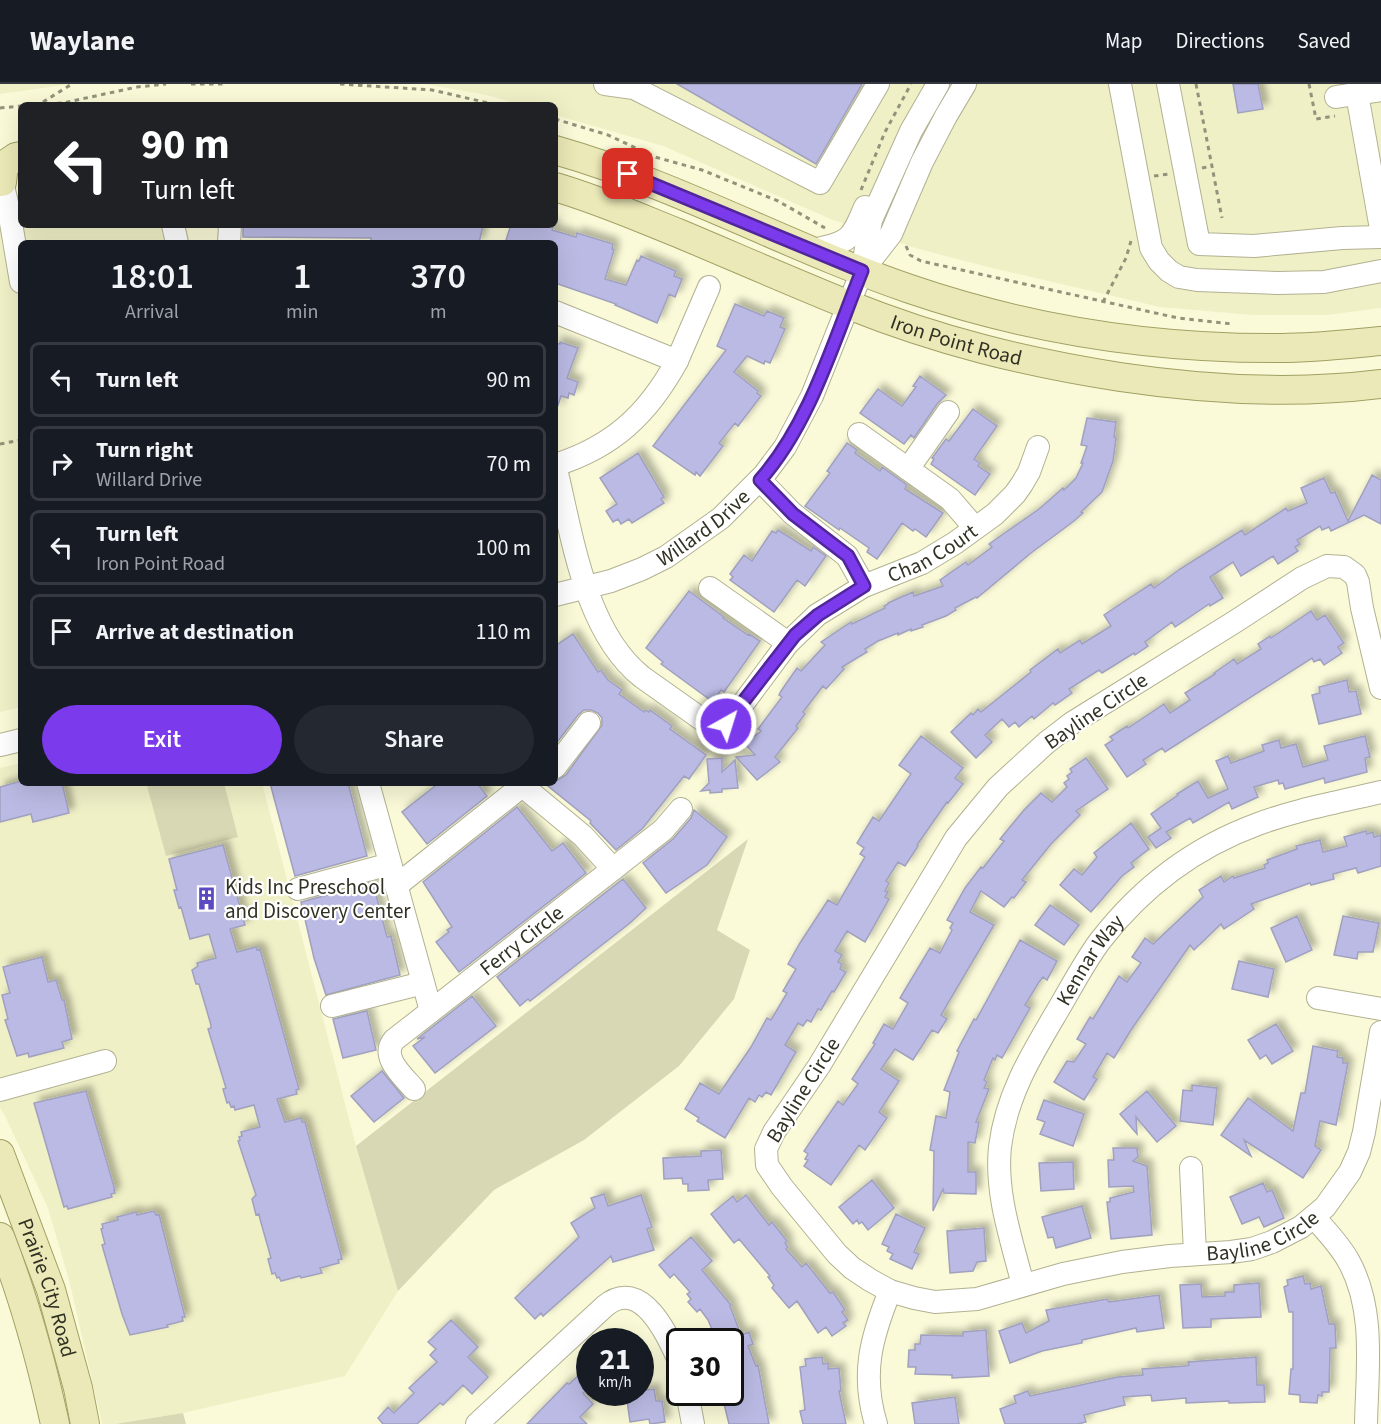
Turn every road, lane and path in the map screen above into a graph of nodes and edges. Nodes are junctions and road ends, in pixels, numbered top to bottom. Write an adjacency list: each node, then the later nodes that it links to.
1 (72, 84): 17 (path)
2 (166, 84): 18 (path)
3 (191, 84): 4 (path)
4 (224, 84)
5 (340, 84): 19 (path)
6 (606, 84): 15 (street)
7 (878, 84): 15 (street)
8 (911, 84): 29 (path)
9 (924, 84): 34 (street)
10 (938, 84): 37 (street)
11 (965, 84): 37 (street)
12 (1120, 84): 39 (street)
13 (1168, 84): 35 (street)
14 (1196, 84): 30 (path)
15 (635, 86)
16 (1381, 90): 31 (street)
17 (44, 102)
18 (67, 102)
19 (484, 102)
20 (18, 106): 21 (path)
21 (0, 108)
22 (558, 119): 34 (path)
23 (18, 142): 24 (main road)
24 (0, 146)
25 (558, 151): 34 (main road, Iron Point Road)
26 (18, 156): 27 (main road)
27 (8, 180): 36 (street)
28 (558, 188): 41 (main road, Iron Point Road)
29 (861, 190)
30 (1222, 218)
31 (1381, 229)
32 (1381, 237): 35 (street)
33 (906, 238): 43 (path)
34 (820, 240): 37 (main road, Iron Point Road)
35 (1297, 243): 39 (street)
36 (18, 258)
37 (862, 271): 41 (street, Willard Drive); 44 (main road, Iron Point Road)
38 (1381, 271): 39 (street)
39 (1304, 282)
40 (709, 287): 45 (street)
41 (849, 304): 46 (main road, Iron Point Road); 55 (street, Willard Drive)
42 (558, 313): 45 (street)
43 (1239, 325)
44 (1381, 341)
45 (677, 361): 52 (street)
46 (1381, 384)
47 (948, 412): 53 (street)
48 (859, 434): 53 (street)
49 (18, 441): 50 (path)
50 (0, 444)
51 (1038, 447): 56 (street, Chan Court)
52 (558, 464)
53 (908, 468): 56 (street)
54 (558, 477): 58 (street)
55 (760, 480): 57 (street); 58 (street, Willard Drive)
56 (975, 528): 57 (street, Chan Court)
57 (864, 586): 61 (street, Chan Court)
58 (586, 588): 60 (street, Willard Drive); 61 (street, Chan Court)
59 (710, 588): 61 (street)
60 (558, 594)
61 (788, 643)
62 (1381, 688): 89 (street, Bayline Circle)
63 (589, 723): 66 (street)
64 (18, 741): 65 (street)
65 (0, 745)
66 (558, 763)
67 (369, 786): 72 (street)
68 (529, 787): 71 (street); 72 (street)
69 (1381, 792): 88 (street, Kennar Way)
70 (681, 809): 71 (street, Ferry Circle)
71 (613, 869): 78 (street, Ferry Circle)
72 (393, 875): 73 (street); 74 (street)
73 (298, 889)
74 (423, 983): 76 (street); 78 (street)
75 (1318, 998): 77 (street)
76 (332, 1006)
77 (1381, 1009)
78 (430, 1011): 81 (street, Ferry Circle)
79 (1381, 1032): 85 (street, Bayline Circle)
80 (105, 1061): 82 (street)
81 (414, 1089)
82 (0, 1090)
83 (0, 1154): 93 (main road, Prairie City Road)
84 (1191, 1168): 87 (street)
85 (1314, 1217): 87 (street, Bayline Circle); 97 (street)
86 (0, 1237): 92 (main road, Prairie City Road)
87 (1195, 1254): 88 (street, Bayline Circle)
88 (1023, 1285): 89 (street, Bayline Circle)
89 (890, 1291): 96 (street)
90 (666, 1336): 94 (street)
91 (690, 1406): 95 (street)
92 (56, 1424)
93 (85, 1424)
94 (477, 1424)
95 (693, 1424)
96 (876, 1424)
97 (1366, 1424)

